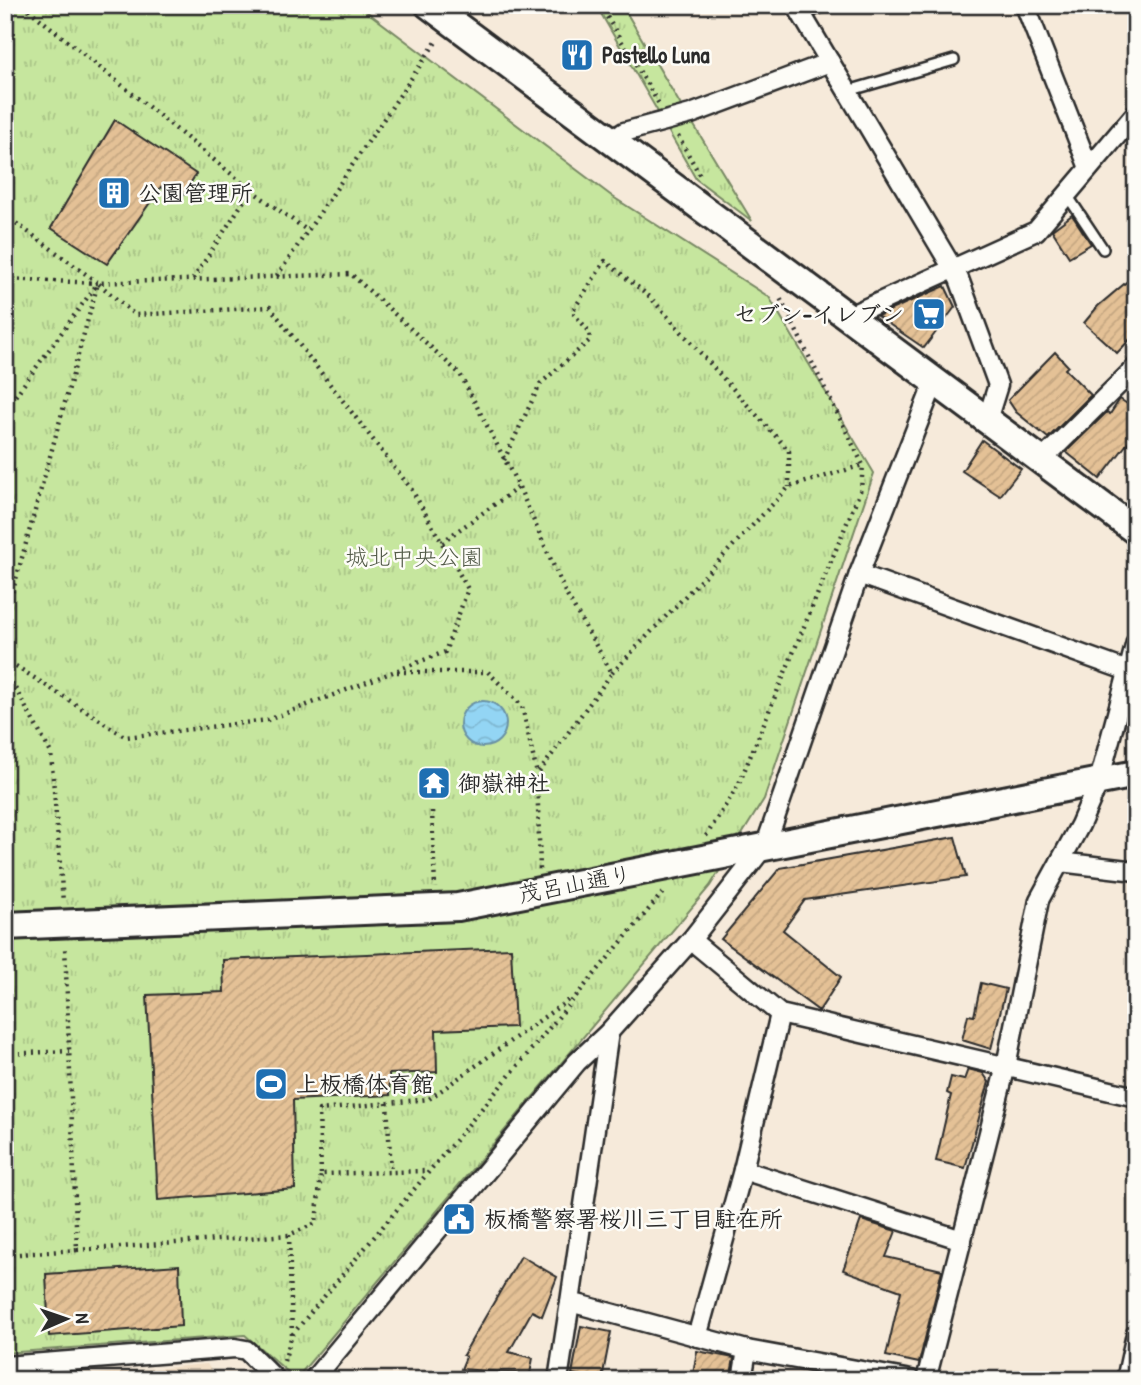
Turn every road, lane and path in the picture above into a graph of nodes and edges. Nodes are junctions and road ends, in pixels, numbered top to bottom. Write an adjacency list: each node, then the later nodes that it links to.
1 (23, 5): 13 (path)
2 (429, 5): 11 (street)
3 (828, 5): 5 (lane)
4 (1025, 5): 12 (street)
5 (799, 10): 8 (street)
6 (441, 36): 16 (path)
7 (954, 60): 9 (lane)
8 (830, 62): 9 (street); 11 (street)
9 (848, 92): 18 (street)
10 (1136, 113): 12 (street)
11 (612, 141): 24 (street)
12 (1089, 168): 14 (street)
13 (251, 190): 16 (path); 21 (path)
14 (1067, 195): 17 (lane); 18 (street)
15 (5, 215): 22 (path)
16 (308, 231): 19 (path)
17 (1103, 249)
18 (953, 268): 24 (street); 28 (street)
19 (277, 276): 21 (path); 29 (path)
20 (5, 279): 22 (path)
21 (193, 279): 22 (path)
22 (98, 283): 27 (path); 35 (path); 37 (path)
23 (778, 295): 31 (path)
24 (849, 316): 26 (street)
25 (1136, 367): 30 (street)
26 (935, 380): 28 (street); 36 (street)
27 (5, 410)
28 (987, 419): 30 (street)
29 (505, 460): 32 (path); 33 (path)
30 (1042, 460): 34 (street)
31 (863, 465): 33 (path); 49 (path)
32 (519, 487): 35 (path); 43 (path)
33 (789, 487): 43 (path)
34 (1136, 531)
35 (442, 542): 42 (path)
36 (859, 574): 41 (street); 48 (street)
37 (5, 619)
38 (1136, 642): 41 (street)
39 (5, 659): 42 (path)
40 (5, 670): 54 (path)
41 (1128, 671): 46 (street)
42 (393, 672): 45 (path)
43 (612, 673): 45 (path)
44 (1136, 774): 46 (street, 茂呂山通り)
45 (537, 775): 52 (path)
46 (1099, 781): 48 (street, 茂呂山通り); 50 (street)
47 (432, 811): 53 (path)
48 (766, 844): 49 (street, 茂呂山通り); 56 (street)
49 (690, 860): 52 (street, 茂呂山通り); 57 (path)
50 (1060, 863): 51 (street); 62 (street)
51 (1136, 871)
52 (541, 892): 53 (street, 茂呂山通り)
53 (435, 908): 54 (street, 茂呂山通り)
54 (64, 922): 55 (street, 茂呂山通り); 60 (path)
55 (5, 926)
56 (691, 940): 58 (street); 59 (street)
57 (579, 992): 64 (path); 66 (path)
58 (780, 1014): 62 (street); 65 (street)
59 (610, 1032): 73 (street); 80 (street)
60 (69, 1051): 61 (path); 71 (path)
61 (5, 1054)
62 (1006, 1066): 63 (street); 70 (street)
63 (1136, 1097)
64 (387, 1103): 67 (path); 68 (path)
65 (743, 1170): 70 (street); 76 (street)
66 (429, 1171): 67 (path); 75 (path)
67 (391, 1172): 68 (path)
68 (321, 1174): 69 (path)
69 (289, 1235): 71 (path); 75 (path)
70 (962, 1240): 84 (street)
71 (77, 1250): 72 (path)
72 (5, 1255)
73 (570, 1302): 76 (street); 81 (street)
74 (1136, 1334): 85 (street)
75 (292, 1335): 79 (path)
76 (697, 1337): 77 (street)
77 (747, 1350): 82 (street); 83 (street)
78 (5, 1366): 79 (street)
79 (279, 1373)
80 (313, 1380)
81 (558, 1380)
82 (742, 1380)
83 (911, 1380)
84 (926, 1380)
85 (1126, 1380)

